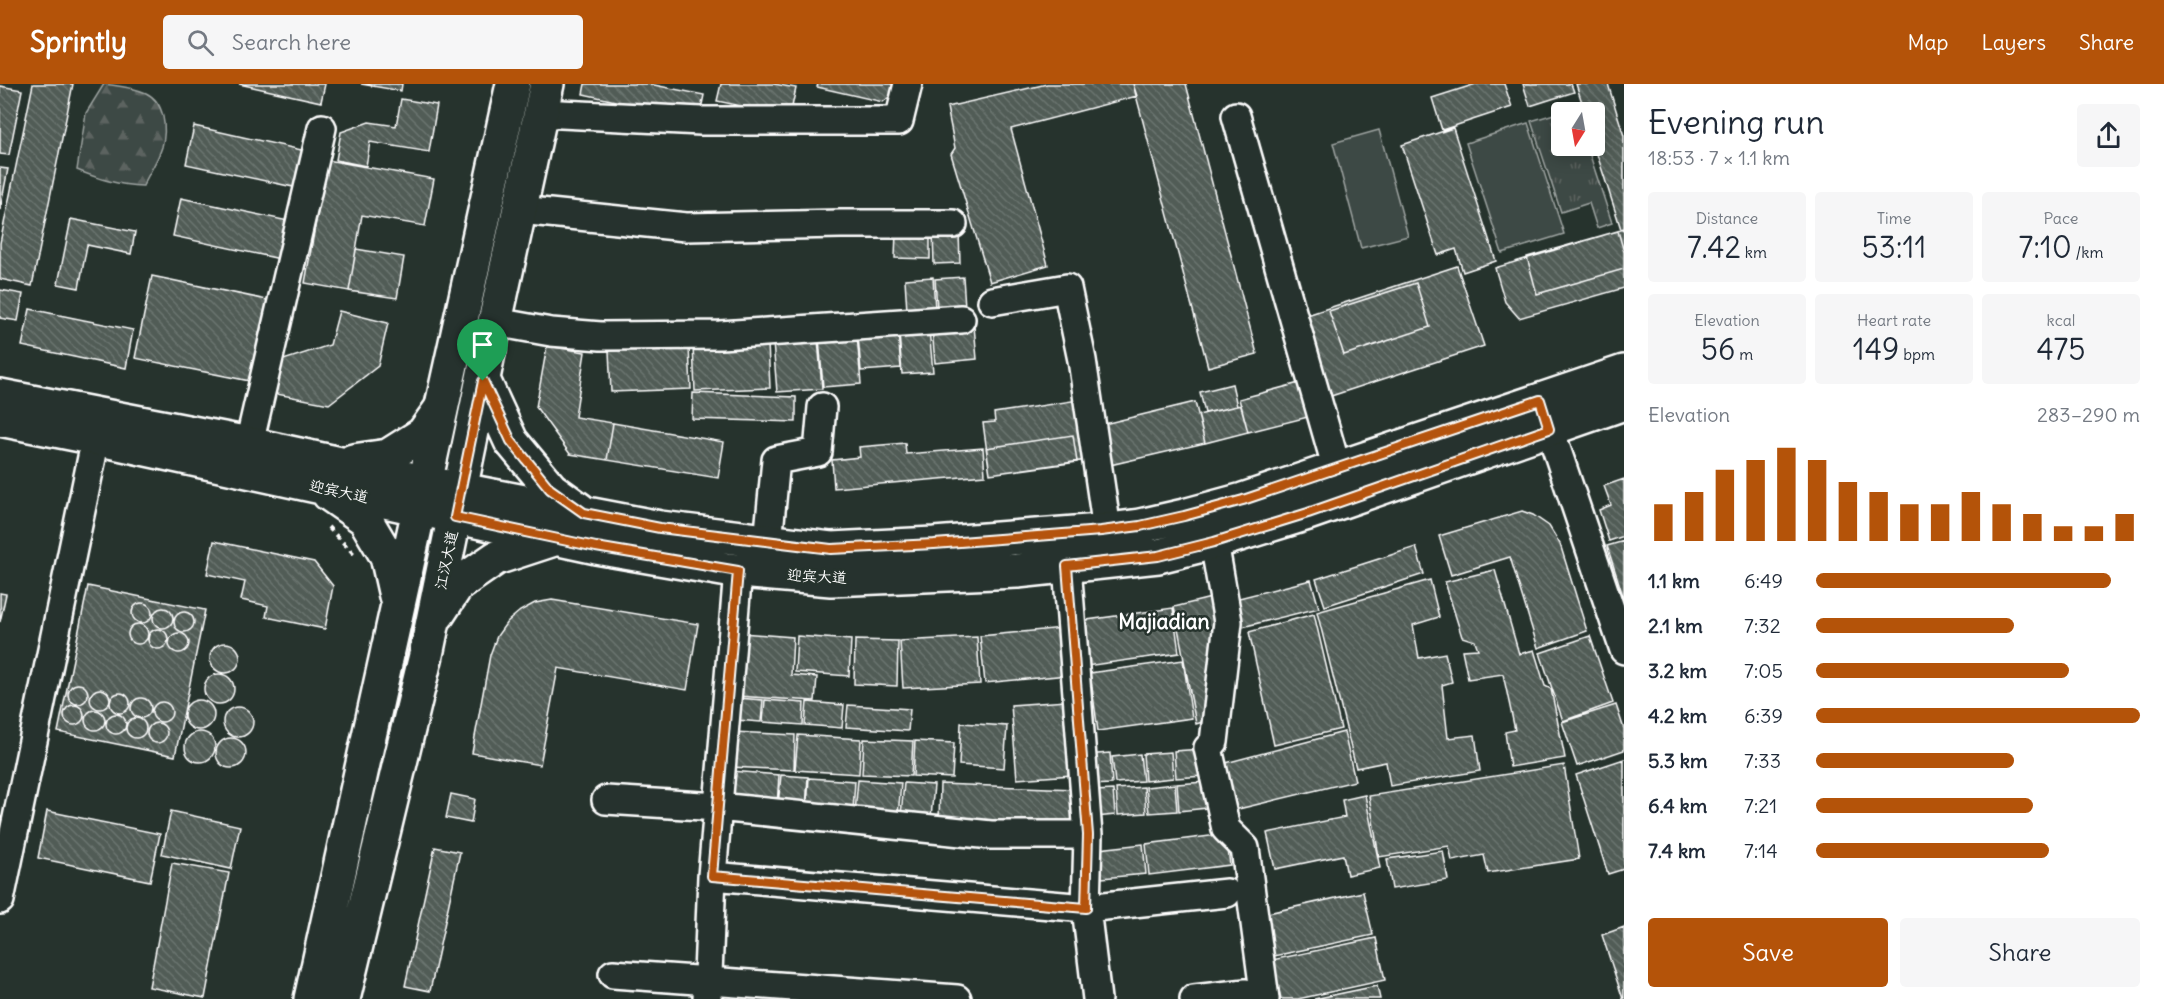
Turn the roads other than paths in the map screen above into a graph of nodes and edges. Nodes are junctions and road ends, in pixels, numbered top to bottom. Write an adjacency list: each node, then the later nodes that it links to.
1 (513, 84): 16 (main road)
2 (908, 84): 3 (street)
3 (544, 99): 6 (main road, 江汉大道)
4 (1236, 116): 21 (street)
5 (322, 128): 20 (street)
6 (519, 210): 7 (street); 10 (main road, 江汉大道)
7 (953, 224)
8 (992, 302): 26 (street)
9 (961, 319): 10 (street)
10 (495, 322): 12 (main road, 江汉大道)
11 (1624, 372): 17 (main road, 迎宾大道)
12 (483, 381): 24 (main road, 江汉大道); 25 (main road)
13 (0, 396): 20 (main road, 迎宾大道)
14 (1624, 403): 17 (main road, 迎宾大道)
15 (822, 407): 28 (street)
16 (441, 408): 22 (main road); 23 (main road)
17 (1545, 415): 21 (main road, 迎宾大道); 29 (main road, 迎宾大道); 34 (street)
18 (0, 419): 19 (main road, 迎宾大道)
19 (96, 438): 22 (main road, 迎宾大道); 40 (street)
20 (249, 444): 22 (main road, 迎宾大道)
21 (1337, 469): 26 (main road, 迎宾大道)
22 (329, 475): 23 (main road, 迎宾大道); 32 (main road)
23 (422, 495): 24 (main road, 迎宾大道); 32 (main road)
24 (458, 503): 25 (main road, 迎宾大道); 27 (main road, 迎宾大道); 33 (main road, 江汉大道)
25 (584, 513): 28 (main road, 迎宾大道)
26 (1107, 531): 28 (main road, 迎宾大道)
27 (556, 539): 31 (main road, 迎宾大道); 33 (main road)
28 (768, 542)
29 (1214, 542): 30 (main road, 迎宾大道); 44 (street)
30 (1067, 566): 31 (main road, 迎宾大道); 37 (street)
31 (738, 571): 36 (street)
32 (398, 603): 45 (main road)
33 (433, 621): 46 (main road, 江汉大道)
34 (1624, 650)
35 (606, 800): 36 (street)
36 (718, 807): 37 (street); 38 (street)
37 (1088, 835): 41 (street)
38 (712, 876): 41 (street); 43 (street)
39 (1227, 893): 41 (street)
40 (0, 900)
41 (1086, 908): 48 (street)
42 (613, 974): 43 (street)
43 (707, 989): 47 (street)
44 (1256, 996): 49 (street)
45 (311, 999)
46 (343, 999)
47 (957, 999)
48 (1097, 999)
49 (1194, 999)

